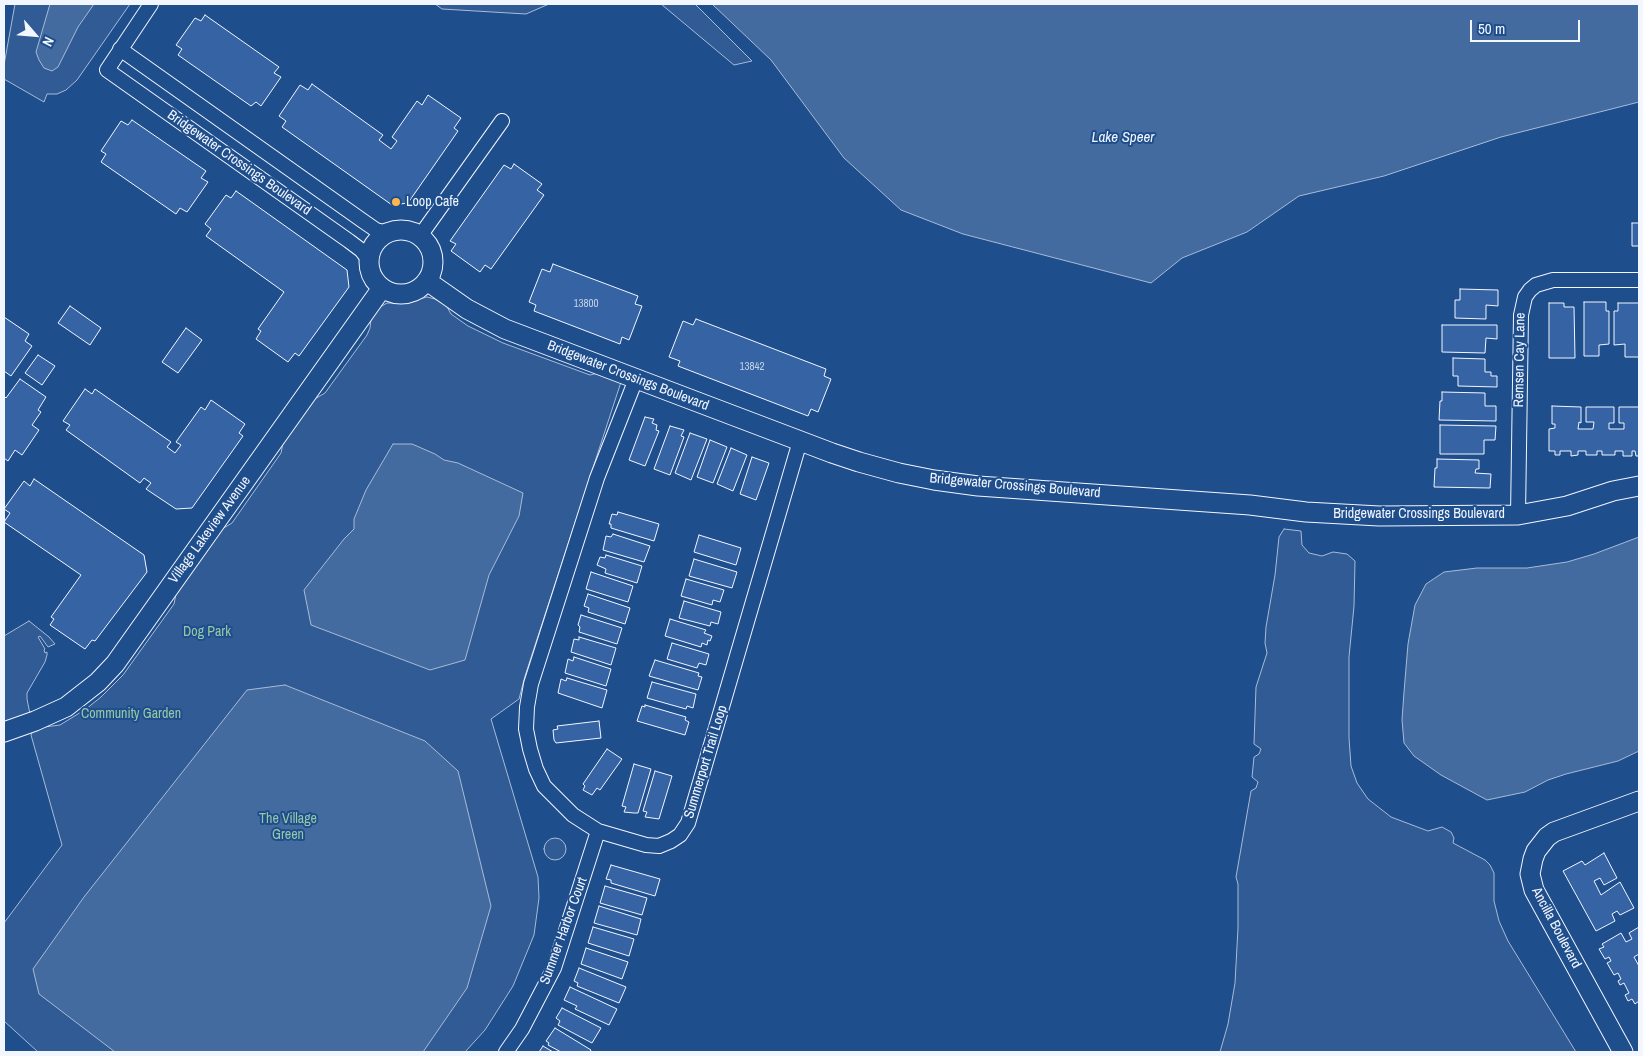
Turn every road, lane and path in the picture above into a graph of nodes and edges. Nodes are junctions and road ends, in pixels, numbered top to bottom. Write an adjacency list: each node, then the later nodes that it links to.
1 (151, 4): 2 (street)
2 (120, 49): 4 (street, Bridgewater Crossings Boulevard); 6 (street, Bridgewater Crossings Boulevard)
3 (502, 121): 5 (street)
4 (387, 233): 5 (street); 6 (street)
5 (420, 236): 8 (street)
6 (369, 260): 9 (street)
7 (1639, 280): 13 (street, Remsen Cay Lane)
8 (427, 281): 9 (street); 10 (street, Bridgewater Crossings Boulevard)
9 (382, 288): 14 (street, Village Lakeview Avenue)
10 (636, 379): 11 (street, Bridgewater Crossings Boulevard); 16 (street, Summerport Trail Loop)
11 (800, 441): 13 (street, Bridgewater Crossings Boulevard); 16 (street, Summerport Trail Loop)
12 (1639, 486): 13 (street, Bridgewater Crossings Boulevard)
13 (1518, 515)
14 (4, 732)
15 (1639, 801): 18 (street, Ancilla Boulevard)
16 (598, 831): 17 (street, Summer Harbor Court)
17 (506, 1052)
18 (1623, 1052)

